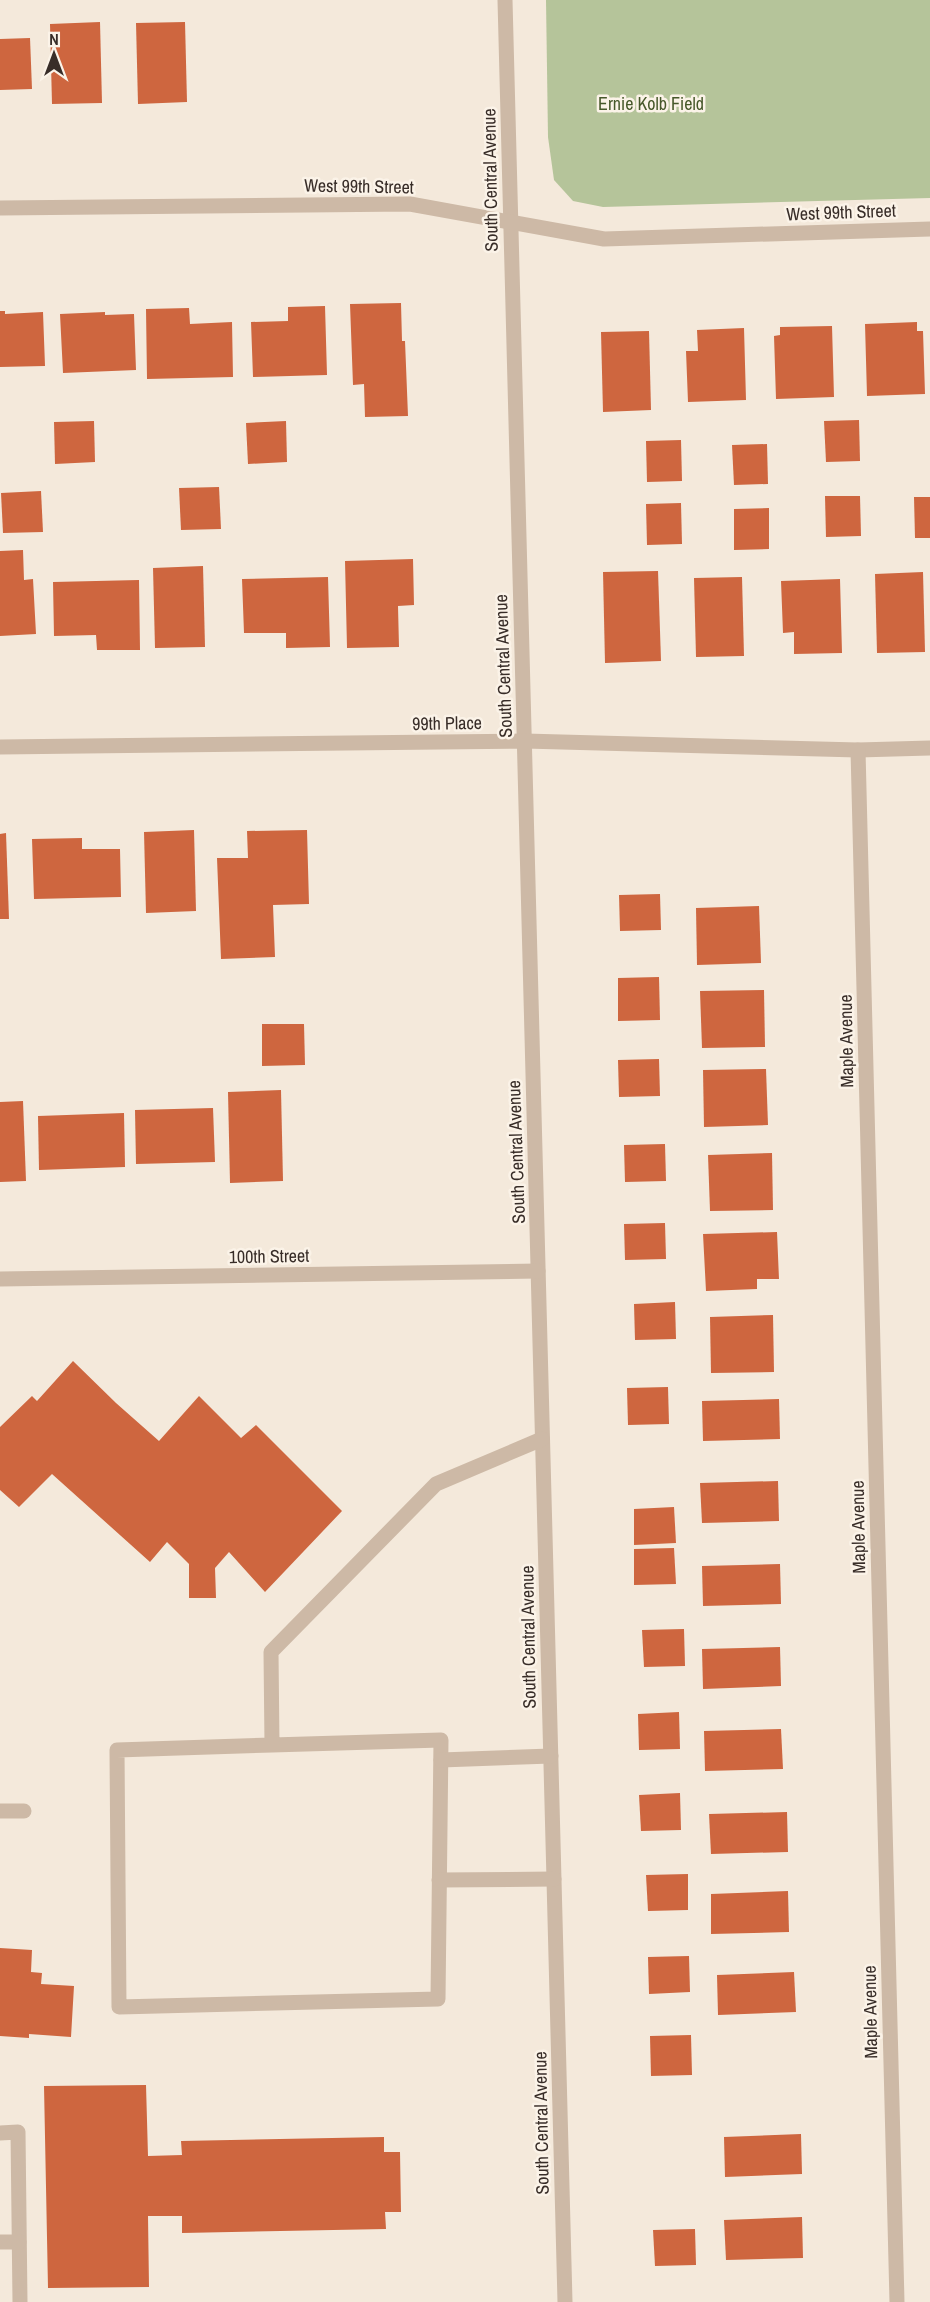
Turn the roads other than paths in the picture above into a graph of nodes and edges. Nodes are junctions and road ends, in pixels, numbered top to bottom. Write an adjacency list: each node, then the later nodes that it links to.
1 (505, 0): 3 (street, South Central Avenue)
2 (0, 208): 3 (street, West 99th Street)
3 (511, 223): 4 (street, West 99th Street); 5 (street, South Central Avenue)
4 (930, 229)
5 (525, 741): 6 (street, 99th Place); 8 (street, 99th Place); 9 (street, South Central Avenue)
6 (0, 747)
7 (930, 748): 8 (street, 99th Place)
8 (858, 750): 24 (street, Maple Avenue)
9 (538, 1271): 10 (street, 100th Street); 11 (street, South Central Avenue)
10 (0, 1279)
11 (542, 1440): 12 (street); 13 (street, South Central Avenue)
12 (272, 1745): 14 (street); 18 (street)
13 (551, 1756): 14 (street); 17 (street, South Central Avenue)
14 (441, 1760): 18 (street)
15 (0, 1811): 16 (street)
16 (24, 1811)
17 (554, 1879): 18 (street); 23 (street, South Central Avenue)
18 (439, 1880)
19 (0, 2133): 21 (street)
20 (0, 2242): 21 (street)
21 (19, 2242): 22 (street)
22 (20, 2302)
23 (565, 2302)
24 (897, 2302)

